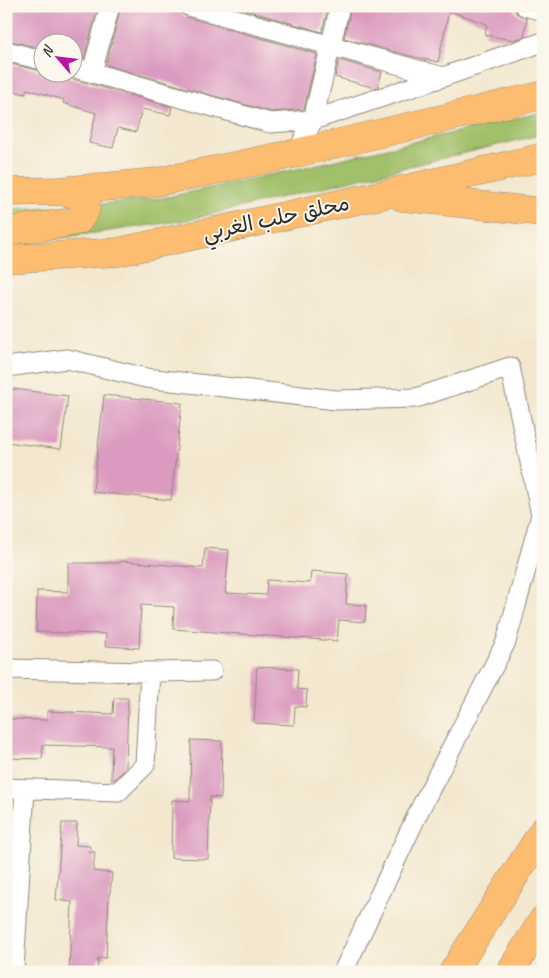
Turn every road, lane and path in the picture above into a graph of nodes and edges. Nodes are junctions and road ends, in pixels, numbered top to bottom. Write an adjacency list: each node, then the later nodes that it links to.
1 (110, 6): 11 (street)
2 (189, 6): 7 (street)
3 (340, 6): 7 (street)
4 (525, 6): 5 (street)
5 (543, 12)
6 (543, 42): 12 (street)
7 (331, 46): 12 (street); 14 (street)
8 (6, 51): 9 (street)
9 (32, 58)
10 (82, 70): 11 (street)
11 (92, 72): 14 (street)
12 (443, 77): 14 (street)
13 (543, 95): 15 (highway)
14 (313, 120): 15 (street)
15 (297, 152): 17 (highway)
16 (543, 157): 19 (highway, محلق حلب الغربي)
17 (60, 191): 18 (highway); 21 (highway)
18 (6, 192)
19 (381, 195): 20 (highway); 22 (highway, محلق حلب الغربي)
20 (543, 212)
21 (6, 231)
22 (6, 259)
23 (6, 367): 33 (street)
24 (6, 669): 26 (street)
25 (212, 671): 26 (street)
26 (150, 672): 27 (street)
27 (16, 788): 32 (street)
28 (543, 831): 34 (highway)
29 (543, 920): 31 (highway)
30 (543, 925): 31 (highway)
31 (527, 947): 35 (highway)
32 (6, 969)
33 (343, 972)
34 (453, 972)
35 (510, 972)

